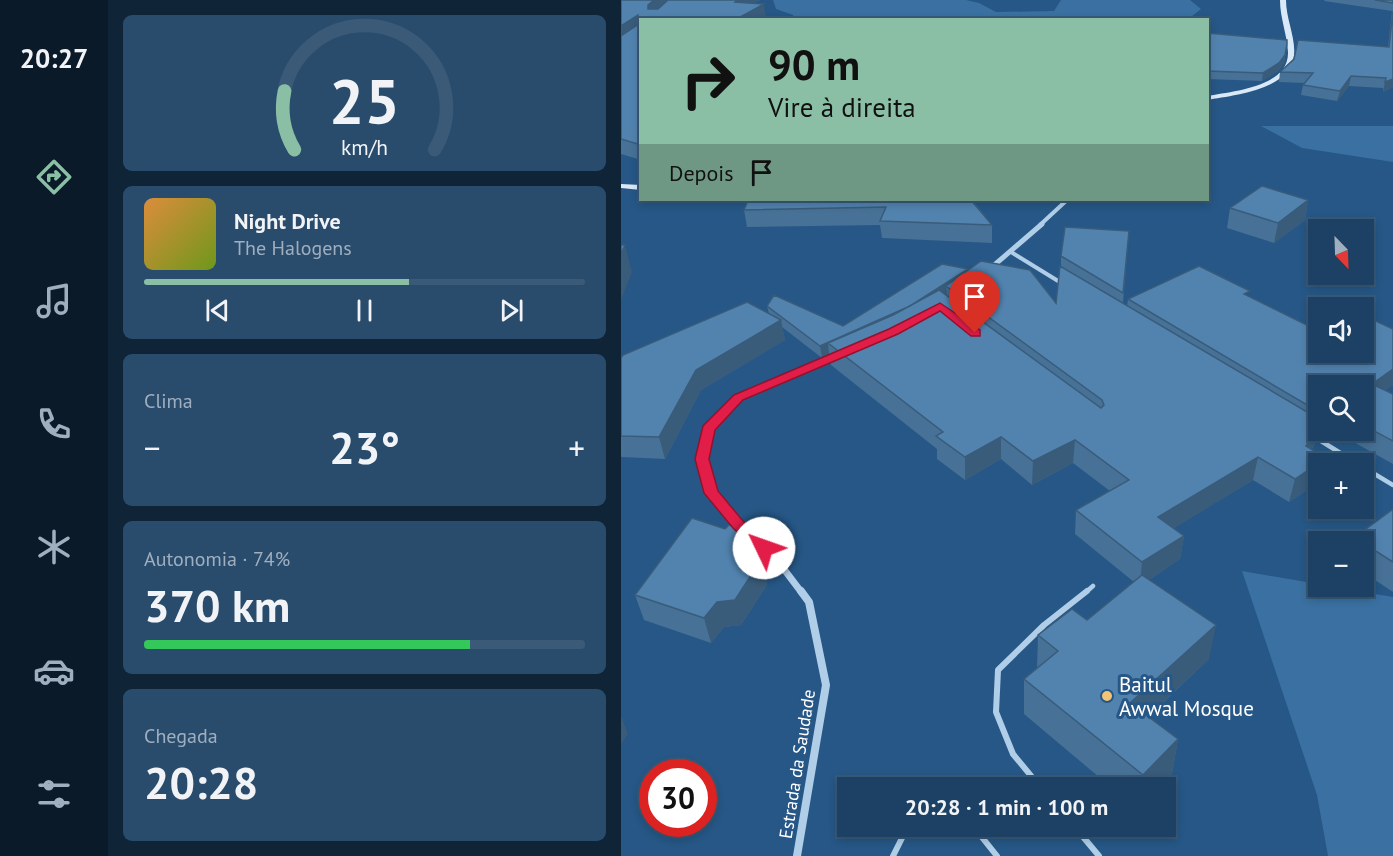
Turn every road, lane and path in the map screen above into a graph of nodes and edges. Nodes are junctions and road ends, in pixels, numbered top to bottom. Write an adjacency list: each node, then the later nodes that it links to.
1 (1283, 0): 2 (street)
2 (1209, 98)
3 (621, 186): 4 (street)
4 (639, 188)
5 (1066, 201): 6 (street)
6 (1011, 252): 7 (street); 8 (lane)
7 (984, 273)
8 (1072, 290)
9 (849, 350): 19 (street, Estrada da Saudade)
10 (1307, 432): 11 (lane)
11 (1340, 453)
12 (1374, 474): 13 (lane)
13 (1393, 485)
14 (1093, 586): 15 (lane)
15 (1032, 777)
16 (902, 837): 20 (lane)
17 (982, 837): 21 (lane)
18 (1083, 837): 22 (lane)
19 (797, 856)
20 (893, 856)
21 (997, 856)
22 (1099, 856)

